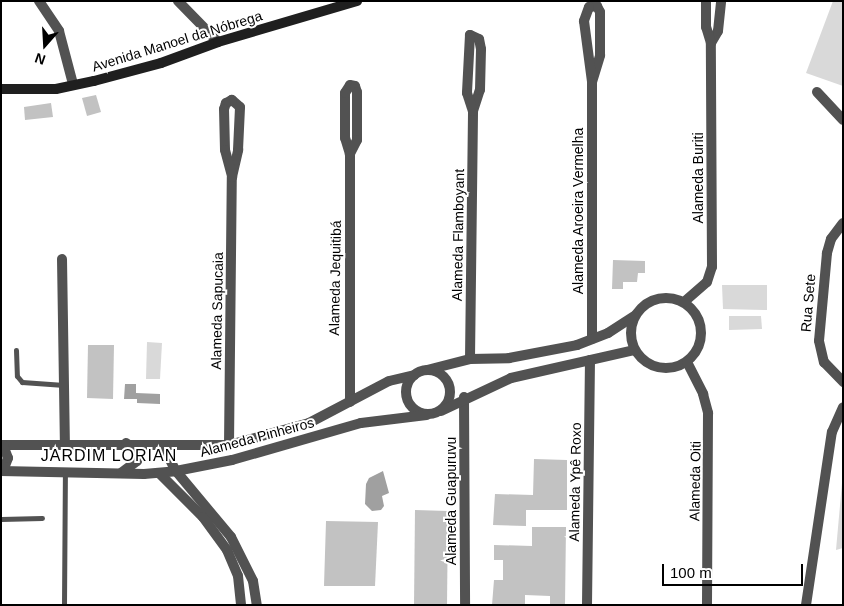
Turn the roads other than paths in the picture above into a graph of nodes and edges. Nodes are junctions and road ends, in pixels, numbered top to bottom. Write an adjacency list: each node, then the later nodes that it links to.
1 (39, 1): 12 (street)
2 (178, 1): 8 (street)
3 (193, 1): 8 (street)
4 (356, 1): 7 (main road, Avenida Manoel da Nóbrega)
5 (706, 1): 10 (street, Alameda Buriti)
6 (721, 1): 10 (street, Alameda Buriti)
7 (328, 6): 9 (main road, Avenida Manoel da Nóbrega)
8 (191, 13): 9 (street)
9 (218, 42): 12 (main road, Avenida Manoel da Nóbrega)
10 (711, 43): 21 (street, Alameda Buriti)
11 (592, 82): 11 (street, Alameda Aroeira Vermelha); 23 (street, Alameda Aroeira Vermelha)
12 (73, 84): 13 (main road, Avenida Manoel da Nóbrega)
13 (1, 89)
14 (817, 92): 16 (street)
15 (473, 111): 15 (street, Alameda Flamboyant); 26 (street, Alameda Flamboyant)
16 (843, 120)
17 (350, 154): 17 (street, Alameda Jequitibá); 34 (street, Alameda Jequitibá)
18 (232, 178): 18 (street, Alameda Sapucaia); 41 (street, Alameda Sapucaia)
19 (843, 223): 31 (street, Rua Sete)
20 (62, 259): 32 (street)
21 (684, 302): 22 (street); 28 (street)
22 (634, 316): 23 (street); 25 (street)
23 (592, 339): 26 (street)
24 (16, 350): 32 (lane)
25 (634, 350): 27 (street); 28 (street)
26 (470, 359): 29 (street)
27 (590, 360): 33 (street); 56 (street, Alameda Ypê Roxo)
28 (687, 362): 57 (street, Alameda Oiti)
29 (427, 370): 30 (street); 36 (street)
30 (414, 375): 34 (street, Alameda Pinheiros); 37 (street)
31 (843, 382)
32 (65, 385): 38 (street)
33 (464, 397): 36 (street); 55 (street, Alameda Guapuruvu)
34 (350, 402): 41 (street, Alameda Pinheiros)
35 (843, 407): 58 (street)
36 (442, 410): 37 (street)
37 (427, 415): 44 (street, Alameda Pinheiros)
38 (65, 443): 39 (street, Alameda Pinheiros); 40 (street, Alameda Pinheiros)
39 (125, 443): 42 (street, Alameda Pinheiros); 45 (street)
40 (2, 445): 43 (street)
41 (229, 445): 42 (street, Alameda Pinheiros)
42 (163, 446): 44 (street)
43 (2, 471): 47 (street, Alameda Pinheiros)
44 (176, 471): 46 (street, Alameda Pinheiros); 51 (street)
45 (120, 473): 46 (street, Alameda Pinheiros); 47 (street, Alameda Pinheiros)
46 (158, 473): 50 (street)
47 (65, 474): 52 (lane)
48 (42, 518): 49 (lane)
49 (1, 519)
50 (240, 588): 51 (street); 53 (street)
51 (255, 588): 54 (street)
52 (64, 605)
53 (241, 605)
54 (257, 605)
55 (465, 605)
56 (587, 605)
57 (707, 605)
58 (806, 605)

